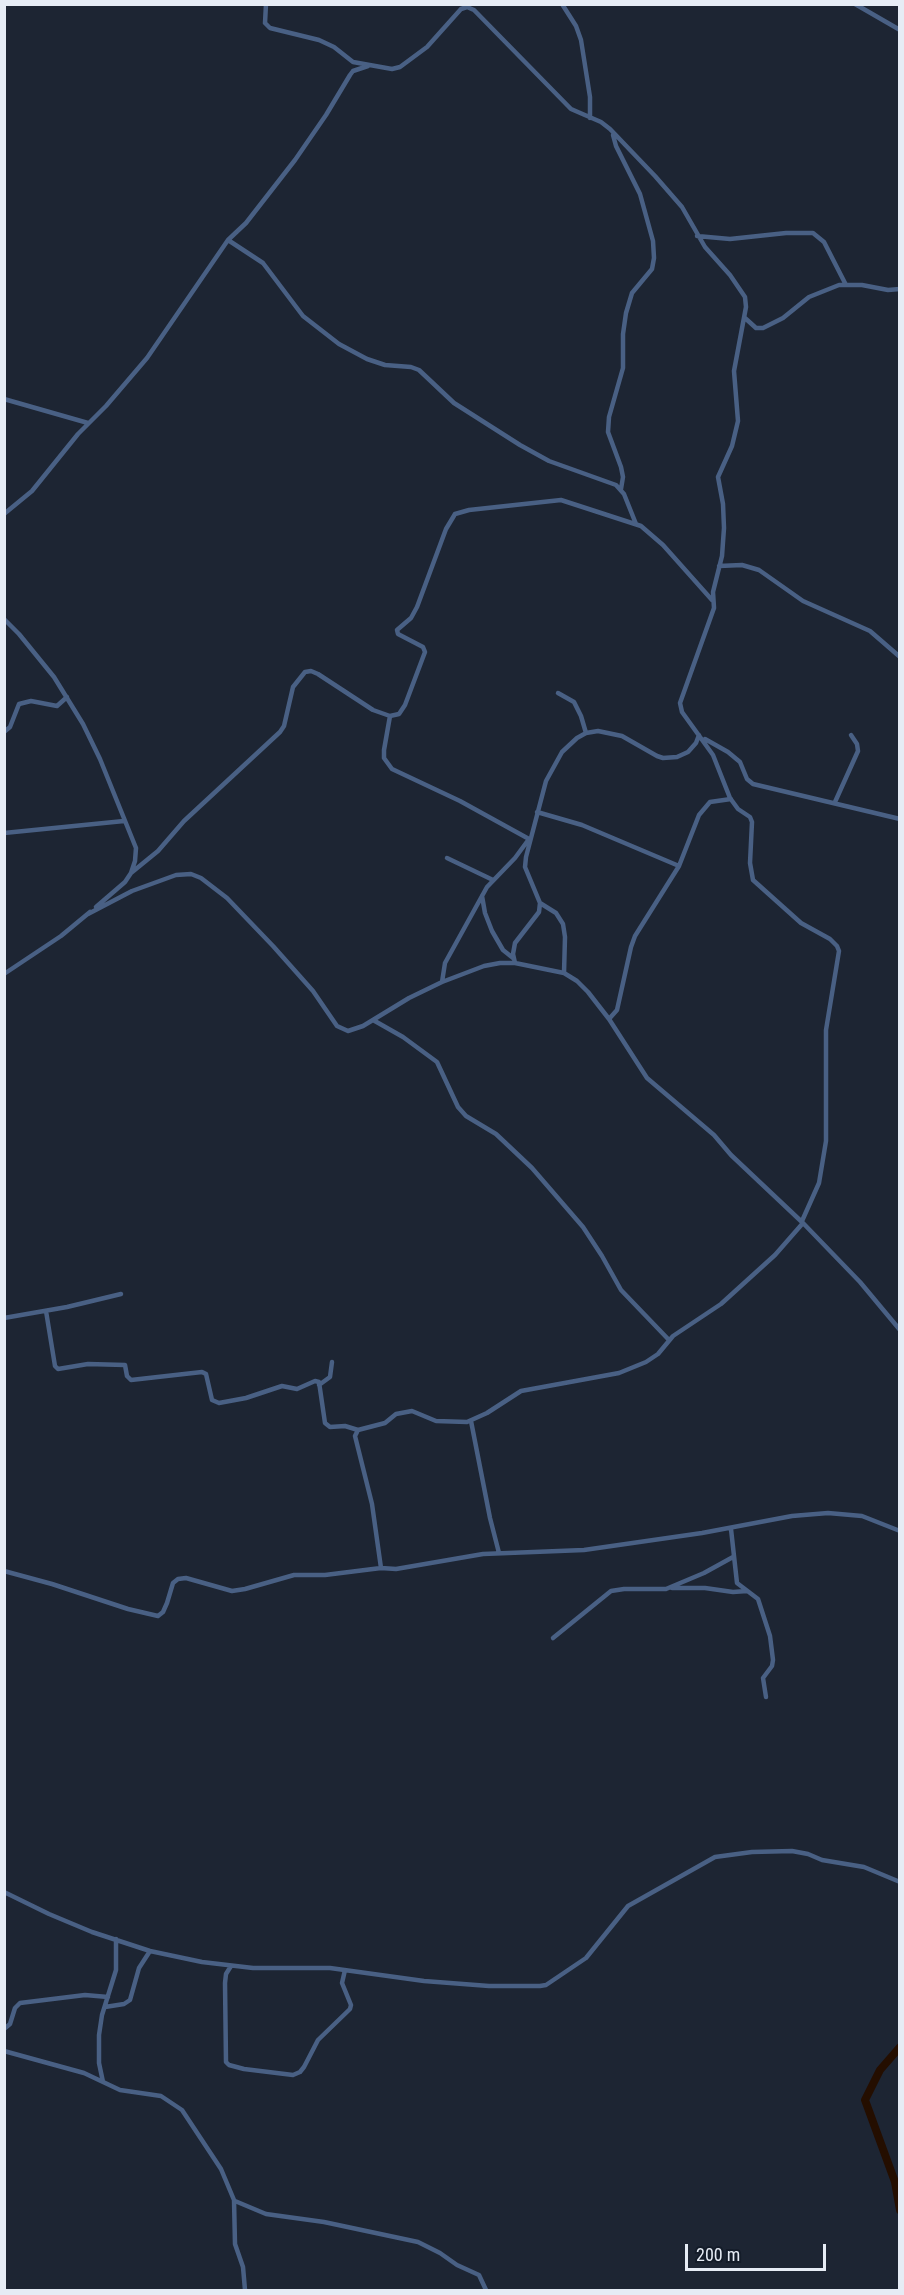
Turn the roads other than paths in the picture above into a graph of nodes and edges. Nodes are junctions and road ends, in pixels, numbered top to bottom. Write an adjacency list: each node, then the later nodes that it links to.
1 (266, 4): 5 (street)
2 (562, 4): 6 (street)
3 (855, 4): 4 (street)
4 (900, 30)
5 (368, 66): 6 (street); 9 (street)
6 (591, 118): 7 (street)
7 (612, 131): 8 (street); 15 (street)
8 (698, 236): 10 (street); 12 (street)
9 (228, 240): 14 (street); 15 (street)
10 (846, 285): 11 (street); 12 (street)
11 (900, 290)
12 (745, 318): 18 (street)
13 (4, 399): 14 (street)
14 (88, 423): 16 (street)
15 (621, 489): 17 (street)
16 (4, 514)
17 (636, 524): 19 (street); 24 (street)
18 (719, 566): 19 (street); 21 (street)
19 (712, 600): 28 (street)
20 (4, 619): 23 (street)
21 (900, 657)
22 (558, 693): 26 (street)
23 (67, 697): 25 (street); 33 (street)
24 (390, 716): 35 (street); 38 (street)
25 (4, 732)
26 (585, 733): 28 (street); 31 (street)
27 (851, 735): 30 (street)
28 (701, 736): 29 (street); 30 (street)
29 (731, 799): 37 (street); 49 (street)
30 (835, 802): 32 (street)
31 (537, 812): 35 (street); 37 (street)
32 (900, 819)
33 (124, 821): 34 (street); 38 (street)
34 (4, 833)
35 (529, 839): 39 (street); 41 (street)
36 (447, 858): 39 (street)
37 (679, 866): 47 (street)
38 (131, 873): 42 (street)
39 (493, 880): 40 (street)
40 (482, 896): 43 (street); 46 (street)
41 (540, 903): 43 (street); 45 (street)
42 (88, 914): 44 (street); 48 (street)
43 (514, 961): 45 (street); 46 (street)
44 (5, 973)
45 (564, 974): 47 (street)
46 (442, 982): 48 (street)
47 (609, 1018): 49 (street)
48 (373, 1020): 54 (street)
49 (802, 1222): 53 (street); 54 (street)
50 (121, 1294): 51 (street)
51 (46, 1311): 52 (street); 56 (street)
52 (4, 1317)
53 (900, 1330)
54 (669, 1340): 57 (street)
55 (332, 1362): 56 (street)
56 (319, 1385): 58 (street)
57 (471, 1421): 58 (street); 61 (street)
58 (358, 1430): 63 (street)
59 (731, 1529): 60 (street); 61 (street); 62 (street)
60 (900, 1531)
61 (499, 1553): 63 (street)
62 (734, 1557): 65 (street); 66 (street)
63 (381, 1568): 64 (street)
64 (4, 1571)
65 (666, 1589): 66 (street); 67 (street)
66 (747, 1591): 68 (street)
67 (553, 1638)
68 (766, 1697)
69 (900, 1882): 74 (street)
70 (4, 1892): 71 (street)
71 (116, 1939): 72 (street); 75 (street)
72 (150, 1950): 73 (street); 76 (street)
73 (231, 1966): 74 (street); 74 (street)
74 (345, 1970)
75 (108, 1997): 76 (street); 77 (street)
76 (105, 2007): 79 (street)
77 (4, 2029)
78 (4, 2051): 79 (street)
79 (103, 2082): 80 (street)
80 (235, 2201): 81 (street); 82 (street)
81 (246, 2290)
82 (486, 2290)

